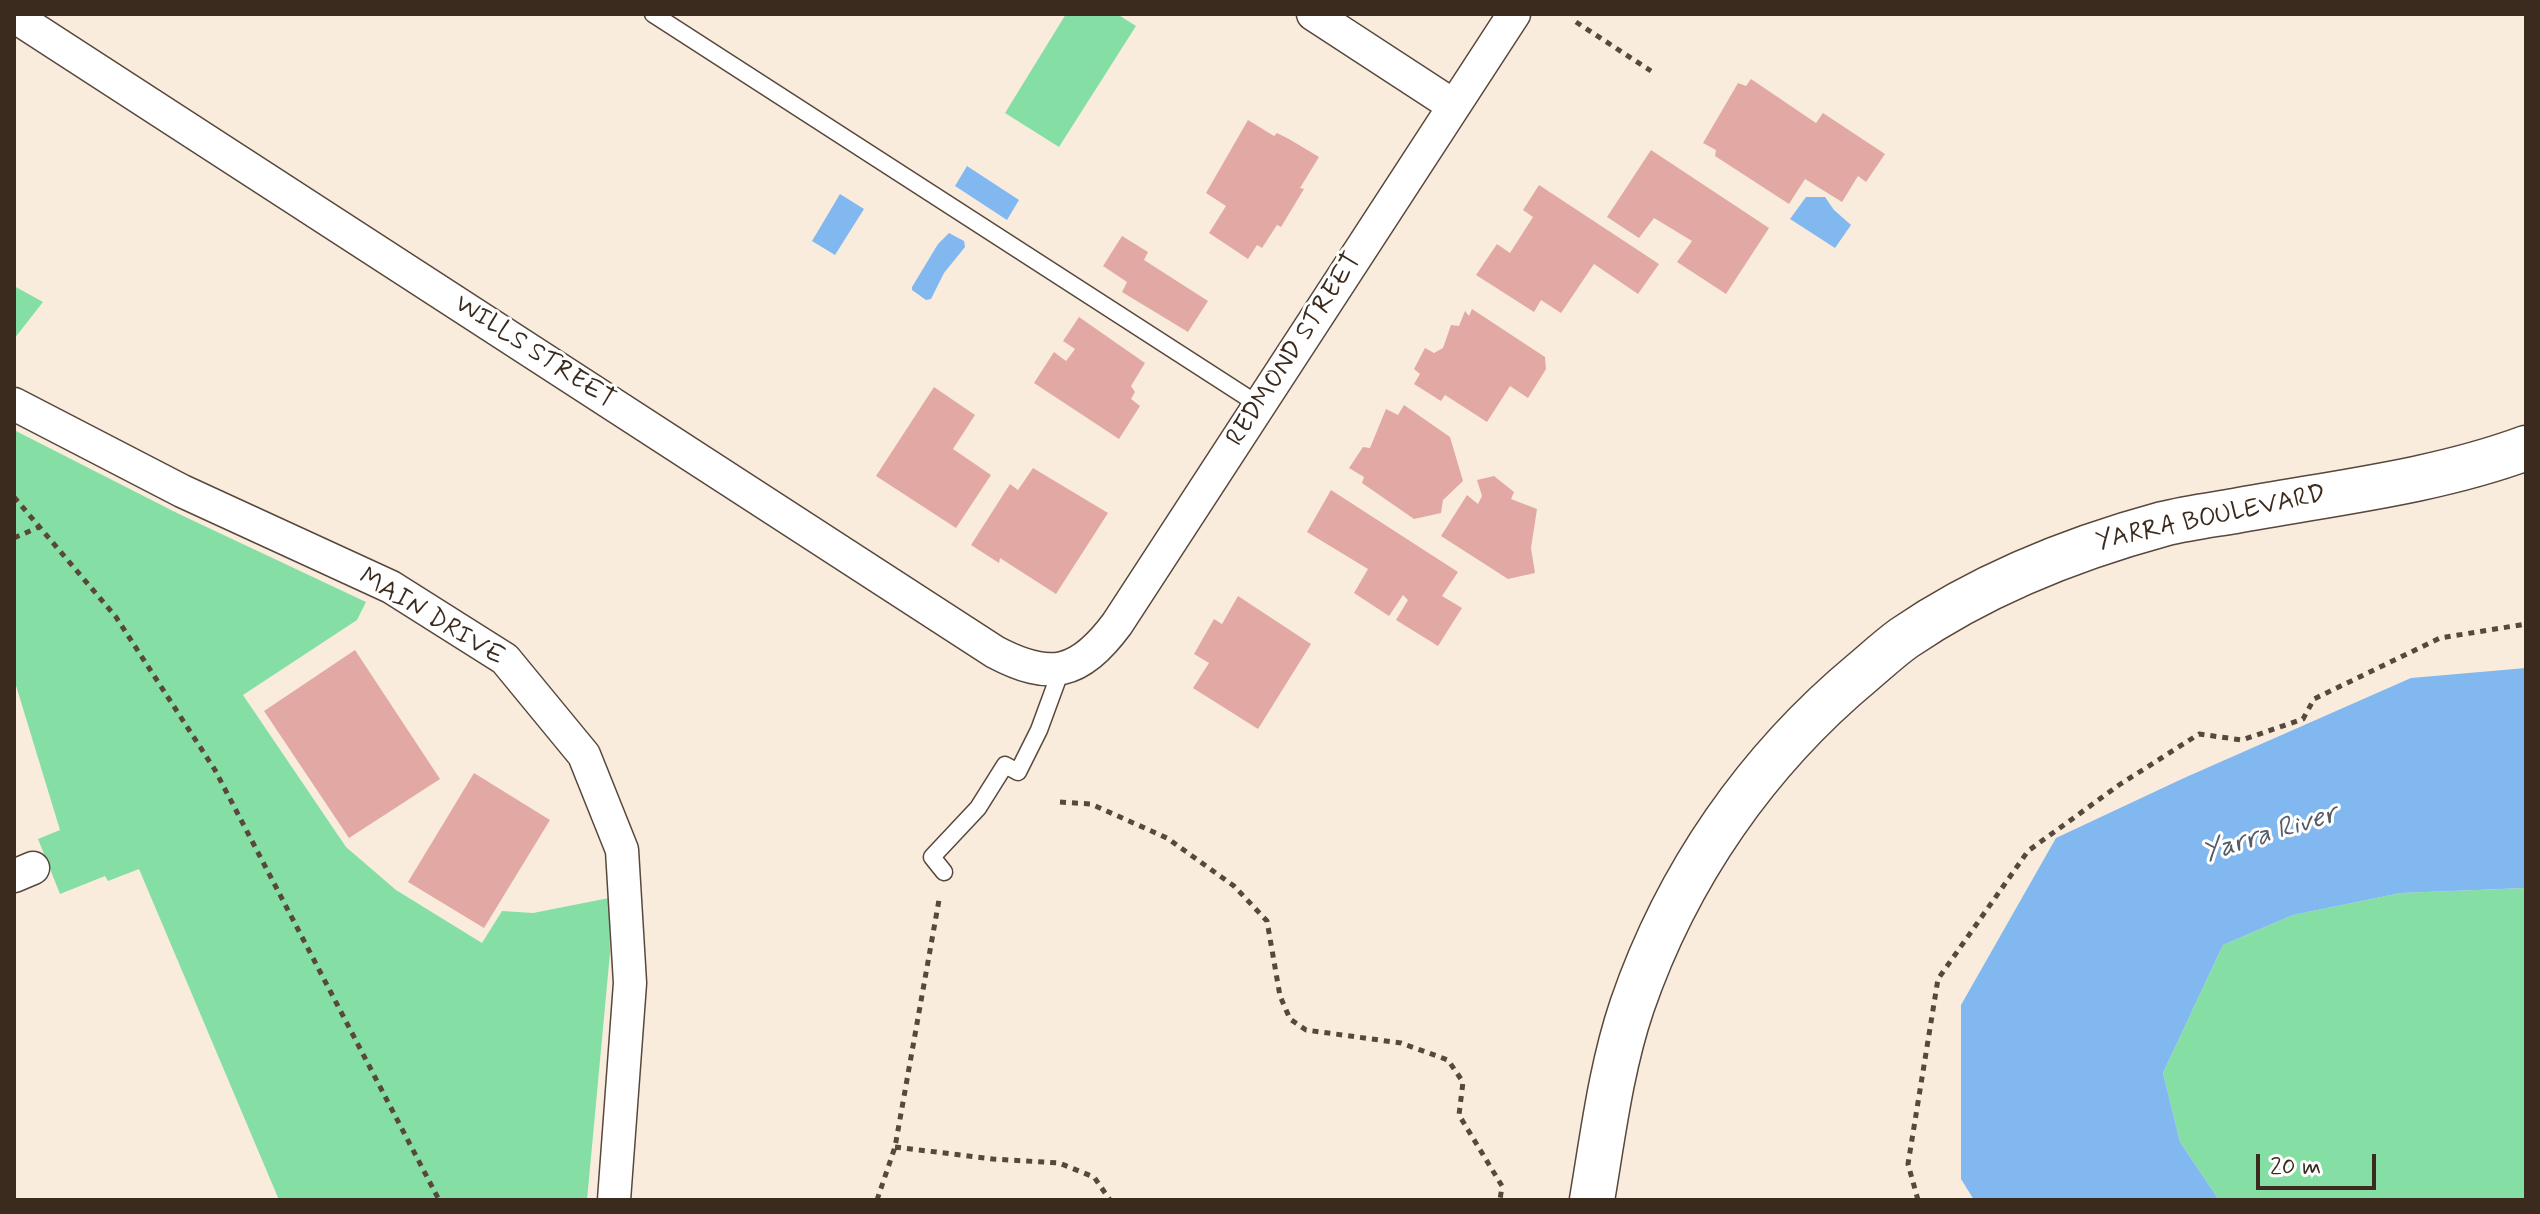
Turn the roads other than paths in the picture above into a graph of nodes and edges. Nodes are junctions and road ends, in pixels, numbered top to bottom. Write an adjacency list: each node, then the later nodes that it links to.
1 (653, 14): 7 (lane)
2 (1313, 14): 5 (street)
3 (1514, 14): 5 (street, REDMOND STREET)
4 (14, 16): 9 (street, WILLS STREET)
5 (1454, 106): 7 (street, REDMOND STREET)
6 (14, 404): 11 (street, MAIN DRIVE)
7 (1259, 405): 9 (street, REDMOND STREET)
8 (2526, 448): 12 (main road, YARRA BOULEVARD)
9 (1061, 670): 10 (lane)
10 (944, 872)
11 (614, 1200)
12 (1592, 1200)

